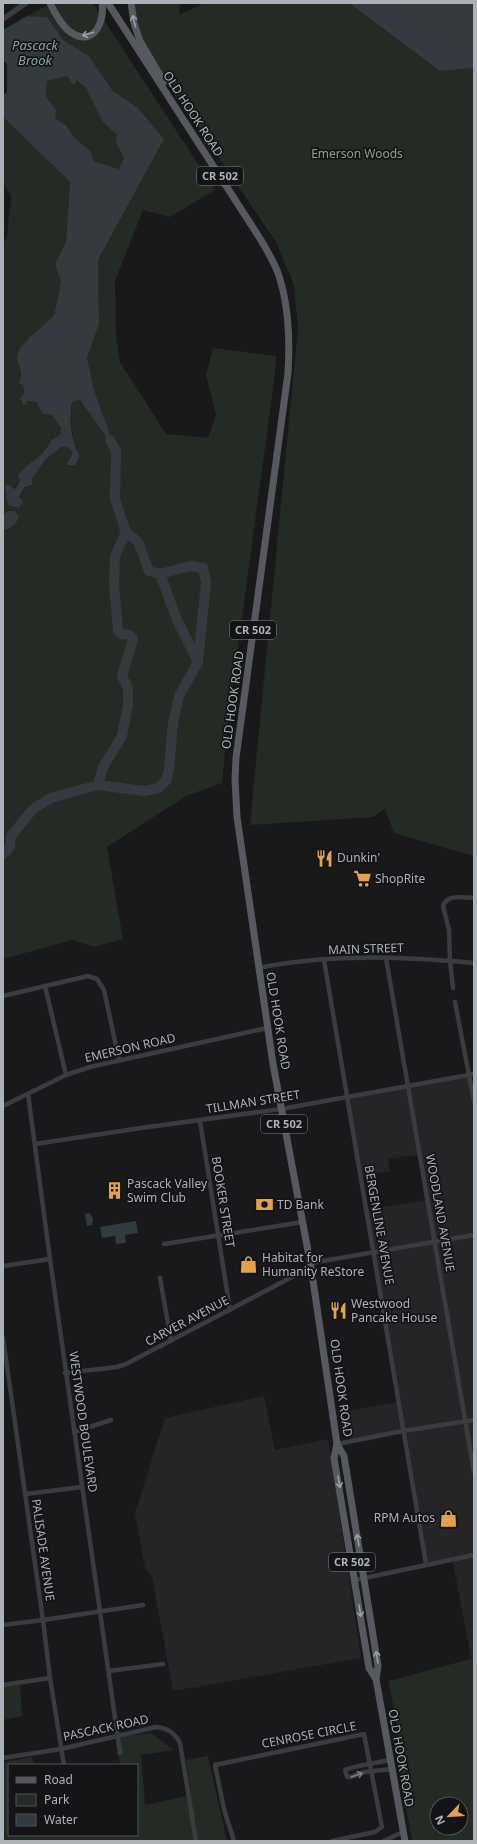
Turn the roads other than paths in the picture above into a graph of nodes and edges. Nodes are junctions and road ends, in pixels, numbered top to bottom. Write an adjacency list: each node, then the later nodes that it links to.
1 (26, 3): 6 (street)
2 (50, 3): 3 (main road, one-way to 2)
3 (102, 3)
4 (108, 3): 7 (main road, OLD HOOK ROAD / CR 502)
5 (131, 3): 7 (main road, one-way to 5)
6 (3, 20)
7 (176, 106): 13 (main road, OLD HOOK ROAD / CR 502)
8 (474, 898): 11 (street)
9 (386, 958): 10 (street, MAIN STREET); 11 (street, MAIN STREET); 22 (street, WOODLAND AVENUE)
10 (324, 960): 13 (street, MAIN STREET); 24 (street, BERGENLINE AVENUE)
11 (450, 961): 12 (street, MAIN STREET); 15 (street)
12 (474, 962)
13 (258, 968): 18 (main road, OLD HOOK ROAD / CR 502)
14 (46, 986): 16 (street); 19 (street); 20 (street)
15 (453, 988)
16 (3, 996)
17 (455, 1002): 21 (street)
18 (267, 1028): 19 (street, EMERSON ROAD); 27 (main road, OLD HOOK ROAD / CR 502)
19 (119, 1060): 20 (street, EMERSON ROAD)
20 (66, 1075): 23 (street, EMERSON ROAD)
21 (472, 1075): 22 (street, TILLMAN STREET); 25 (street)
22 (408, 1085): 24 (street, TILLMAN STREET); 33 (street, WOODLAND AVENUE)
23 (28, 1094): 26 (street, EMERSON ROAD); 29 (street, WESTWOOD BOULEVARD)
24 (346, 1096): 27 (street, TILLMAN STREET); 35 (street, BERGENLINE AVENUE)
25 (474, 1101)
26 (3, 1106)
27 (281, 1109): 28 (street, TILLMAN STREET); 30 (main road, OLD HOOK ROAD / CR 502)
28 (200, 1121): 29 (street, TILLMAN STREET); 31 (street, BOOKER STREET)
29 (35, 1144): 36 (street, WESTWOOD BOULEVARD)
30 (303, 1222): 31 (street); 37 (main road, OLD HOOK ROAD / CR 502)
31 (219, 1236): 34 (street); 40 (street, BOOKER STREET)
32 (474, 1236): 33 (street, CARVER AVENUE)
33 (434, 1242): 35 (street, CARVER AVENUE); 46 (street, WOODLAND AVENUE)
34 (164, 1244)
35 (373, 1252): 37 (street, CARVER AVENUE); 47 (street, BERGENLINE AVENUE)
36 (50, 1259): 38 (street); 43 (street, WESTWOOD BOULEVARD)
37 (311, 1265): 40 (street, CARVER AVENUE); 49 (main road, OLD HOOK ROAD / CR 502)
38 (3, 1266)
39 (160, 1278): 42 (street)
40 (230, 1310): 42 (street, CARVER AVENUE)
41 (3, 1338): 52 (street, PALISADE AVENUE)
42 (171, 1341): 43 (street, CARVER AVENUE)
43 (65, 1373): 48 (street, WESTWOOD BOULEVARD)
44 (111, 1420): 48 (street)
45 (474, 1420): 46 (street)
46 (465, 1422): 47 (street); 50 (street, WOODLAND AVENUE)
47 (403, 1431): 49 (street); 54 (street, BERGENLINE AVENUE)
48 (74, 1432): 51 (street, WESTWOOD BOULEVARD)
49 (337, 1444): 55 (main road, OLD HOOK ROAD / CR 502, one-way to 49); 56 (main road, OLD HOOK ROAD / CR 502, one-way to 56)
50 (474, 1472)
51 (82, 1487): 52 (street); 58 (street, WESTWOOD BOULEVARD)
52 (26, 1494): 59 (street, PALISADE AVENUE)
53 (474, 1555): 54 (street)
54 (426, 1564): 55 (street)
55 (364, 1579): 56 (street); 64 (main road, OLD HOOK ROAD / CR 502, one-way to 55)
56 (355, 1580): 64 (main road, OLD HOOK ROAD / CR 502, one-way to 64)
57 (143, 1605): 58 (street)
58 (100, 1611): 59 (street); 62 (street, WESTWOOD BOULEVARD)
59 (44, 1620): 60 (street); 63 (street, PALISADE AVENUE)
60 (3, 1625)
61 (163, 1664): 62 (street)
62 (109, 1670): 66 (street, WESTWOOD BOULEVARD)
63 (50, 1678): 65 (street); 67 (street, PALISADE AVENUE)
64 (376, 1679): 70 (main road, OLD HOOK ROAD / CR 502)
65 (3, 1685)
66 (117, 1736): 67 (street, PASCACK ROAD); 68 (street, WESTWOOD BOULEVARD); 77 (street, PASCACK ROAD)
67 (61, 1749): 69 (street, PASCACK ROAD); 71 (street, PALISADE AVENUE)
68 (120, 1753)
69 (3, 1758)
70 (389, 1760): 72 (street); 73 (main road, OLD HOOK ROAD / CR 502)
71 (64, 1764)
72 (370, 1765): 74 (street, CENROSE CIRCLE); 74 (street, one-way to 74); 78 (street, CENROSE CIRCLE)
73 (391, 1769): 74 (street); 75 (main road, OLD HOOK ROAD / CR 502)
74 (372, 1771): 76 (street, CENROSE CIRCLE)
75 (403, 1832): 80 (street); 81 (main road, OLD HOOK ROAD / CR 502)
76 (355, 1839): 79 (street, CENROSE CIRCLE)
77 (196, 1841)
78 (234, 1841)
79 (332, 1841)
80 (384, 1841)
81 (405, 1841)

